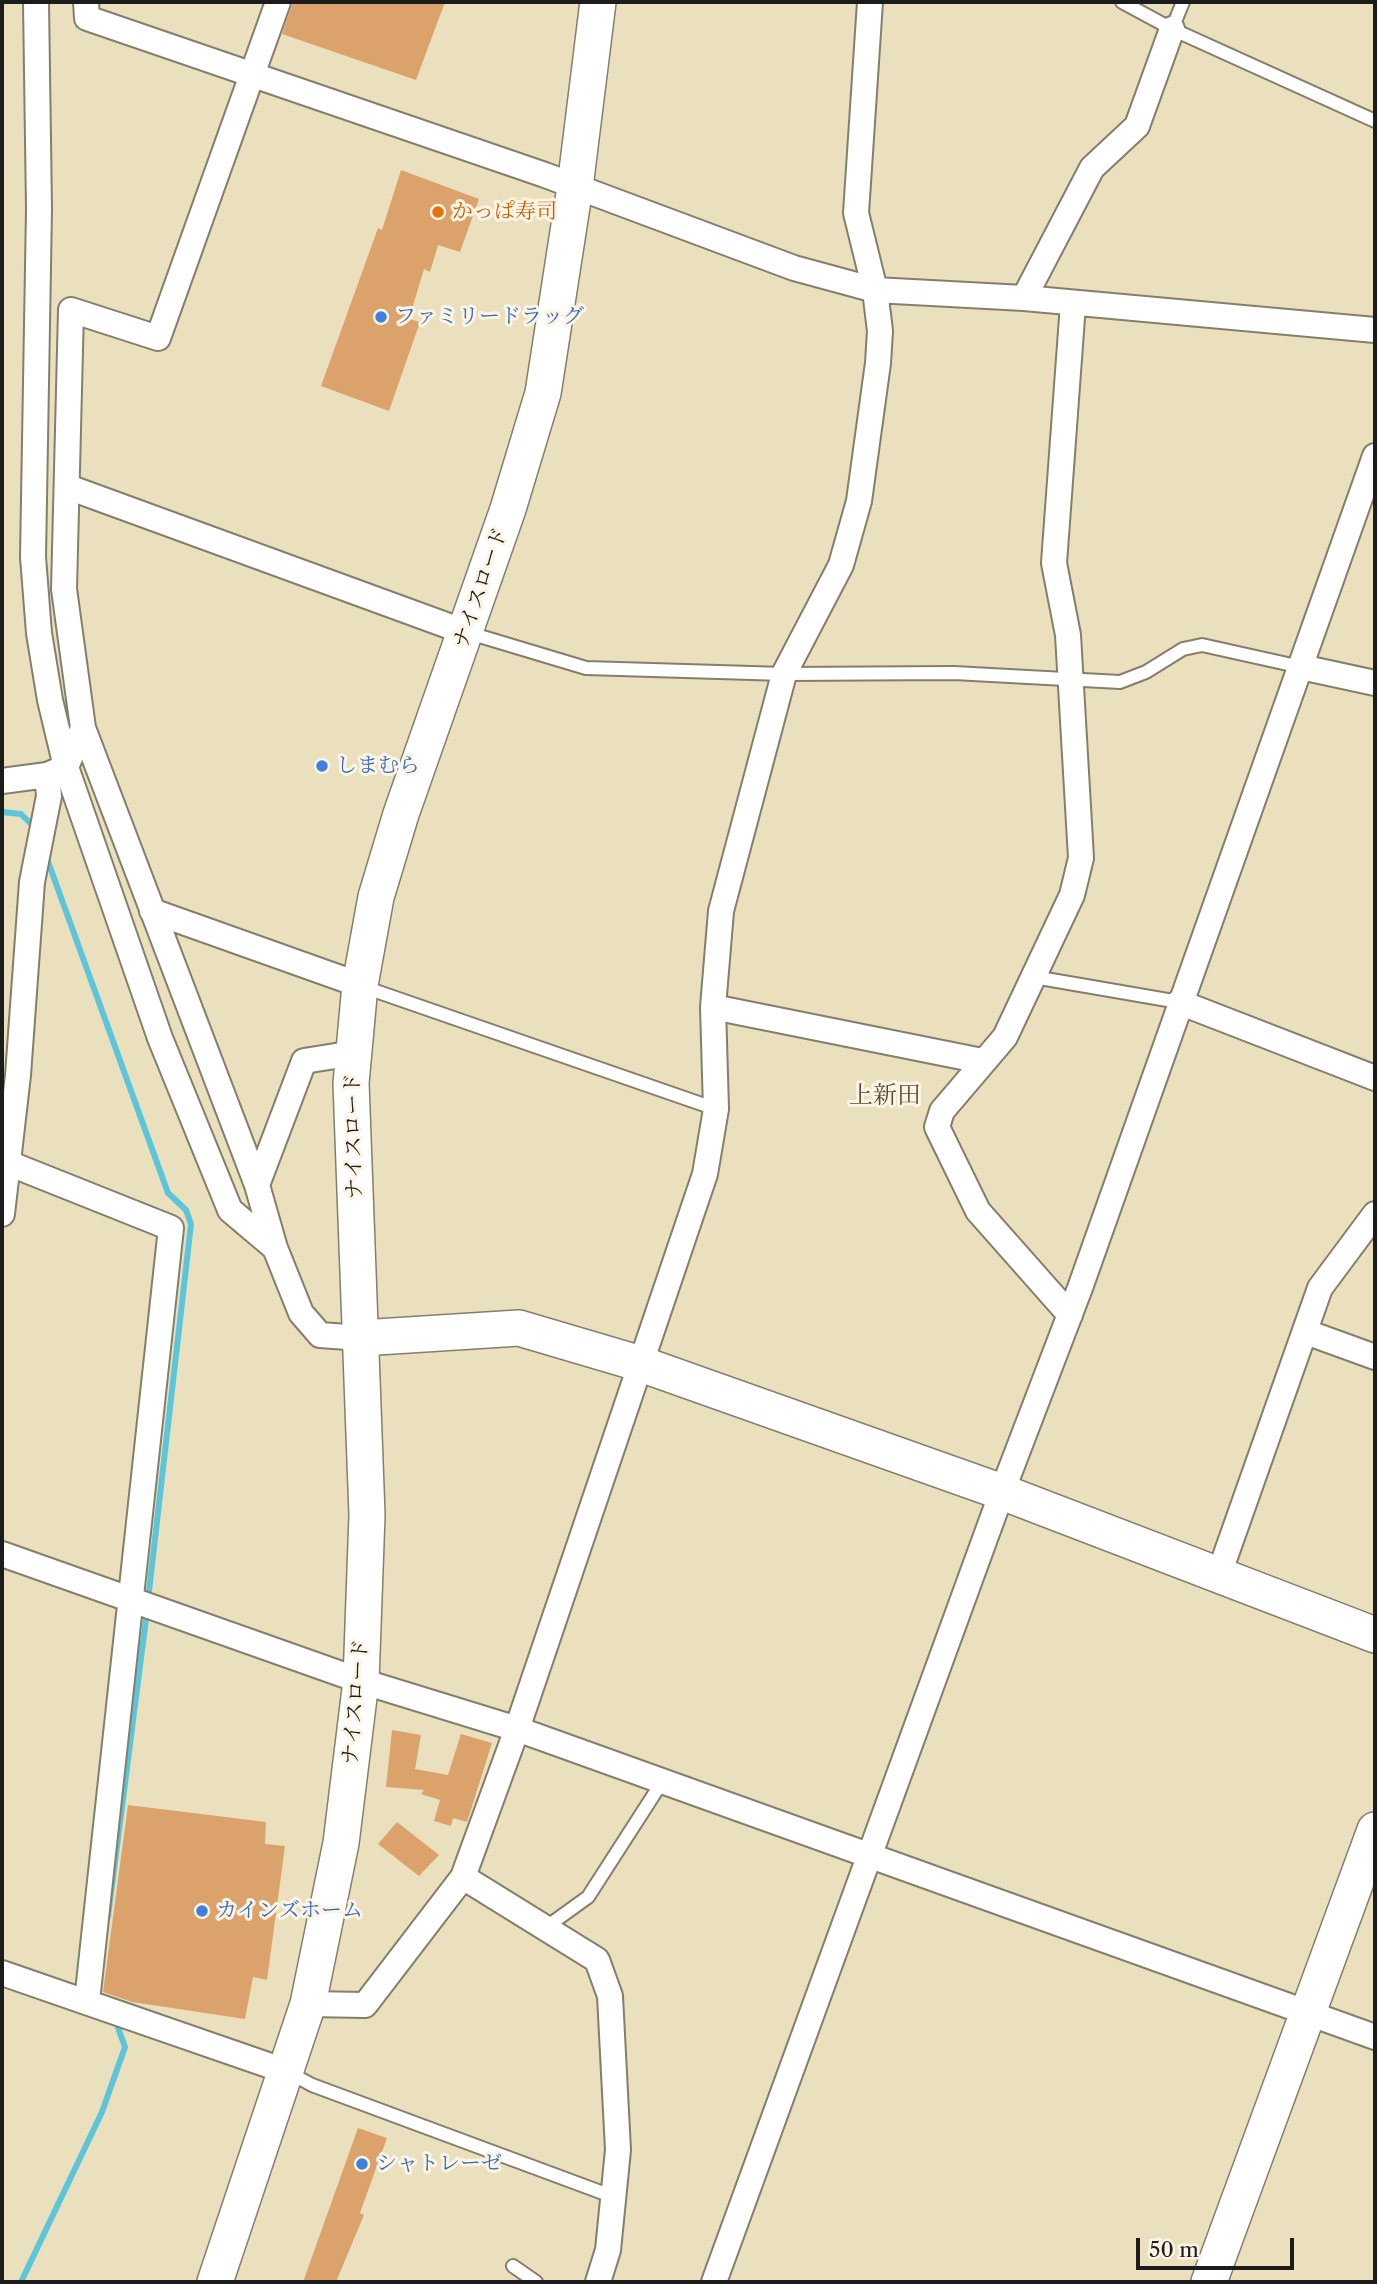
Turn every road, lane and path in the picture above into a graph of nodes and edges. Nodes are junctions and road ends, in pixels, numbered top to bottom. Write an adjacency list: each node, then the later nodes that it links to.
1 (37, 2): 24 (street)
2 (86, 2): 9 (street)
3 (278, 2): 9 (street)
4 (598, 2): 11 (street, ナイスロード)
5 (870, 2): 12 (street)
6 (1122, 2): 8 (lane)
7 (1183, 2): 8 (lane)
8 (1172, 29): 10 (lane); 13 (street)
9 (253, 73): 11 (street); 17 (street)
10 (1375, 121)
11 (575, 187): 12 (street); 18 (street, ナイスロード)
12 (875, 290): 13 (street); 20 (street)
13 (1024, 298): 14 (street)
14 (1073, 304): 15 (street); 21 (street)
15 (1375, 330)
16 (1375, 456): 19 (street)
17 (68, 487): 18 (street); 23 (street)
18 (465, 632): 20 (lane); 28 (street, ナイスロード)
19 (1301, 667): 21 (lane); 22 (street); 29 (street)
20 (784, 674): 21 (lane); 30 (street)
21 (1070, 679): 27 (street)
22 (1375, 683)
23 (83, 728): 24 (street); 26 (street)
24 (56, 771): 25 (street); 35 (street); 39 (street)
25 (2, 782)
26 (152, 911): 28 (street); 36 (street)
27 (1034, 977): 29 (lane); 32 (street)
28 (360, 985): 31 (street, ナイスロード); 34 (lane)
29 (1179, 1002): 33 (street); 40 (street)
30 (713, 1007): 32 (street); 34 (street)
31 (354, 1053): 36 (street); 42 (street, ナイスロード)
32 (982, 1061): 40 (street)
33 (1375, 1078)
34 (716, 1109): 44 (street)
35 (8, 1163): 37 (street); 48 (street)
36 (257, 1185): 39 (street)
37 (2, 1214)
38 (1375, 1214): 41 (street)
39 (275, 1248): 42 (street)
40 (1070, 1315): 45 (street)
41 (1306, 1332): 43 (street); 47 (street)
42 (361, 1338): 44 (street); 50 (street, ナイスロード)
43 (1375, 1357)
44 (641, 1364): 45 (street); 51 (street)
45 (1002, 1492): 47 (street); 54 (street)
46 (2, 1554): 48 (street)
47 (1217, 1577): 49 (street)
48 (129, 1598): 50 (street); 58 (street)
49 (1375, 1635)
50 (361, 1681): 51 (street); 59 (street, ナイスロード)
51 (517, 1729): 52 (street); 55 (street)
52 (662, 1782): 54 (street); 56 (lane)
53 (1375, 1830): 60 (street)
54 (869, 1857): 60 (street); 68 (street)
55 (463, 1877): 56 (street); 59 (street)
56 (545, 1928): 63 (street)
57 (2, 1973): 58 (street)
58 (87, 2001): 62 (street)
59 (308, 2004): 62 (street, ナイスロード)
60 (1308, 2012): 61 (street); 69 (street)
61 (1375, 2037)
62 (288, 2072): 63 (lane); 65 (street, ナイスロード)
63 (614, 2197): 67 (street)
64 (513, 2266): 66 (lane)
65 (215, 2282)
66 (537, 2282)
67 (598, 2282)
68 (714, 2282)
69 (1209, 2282)

